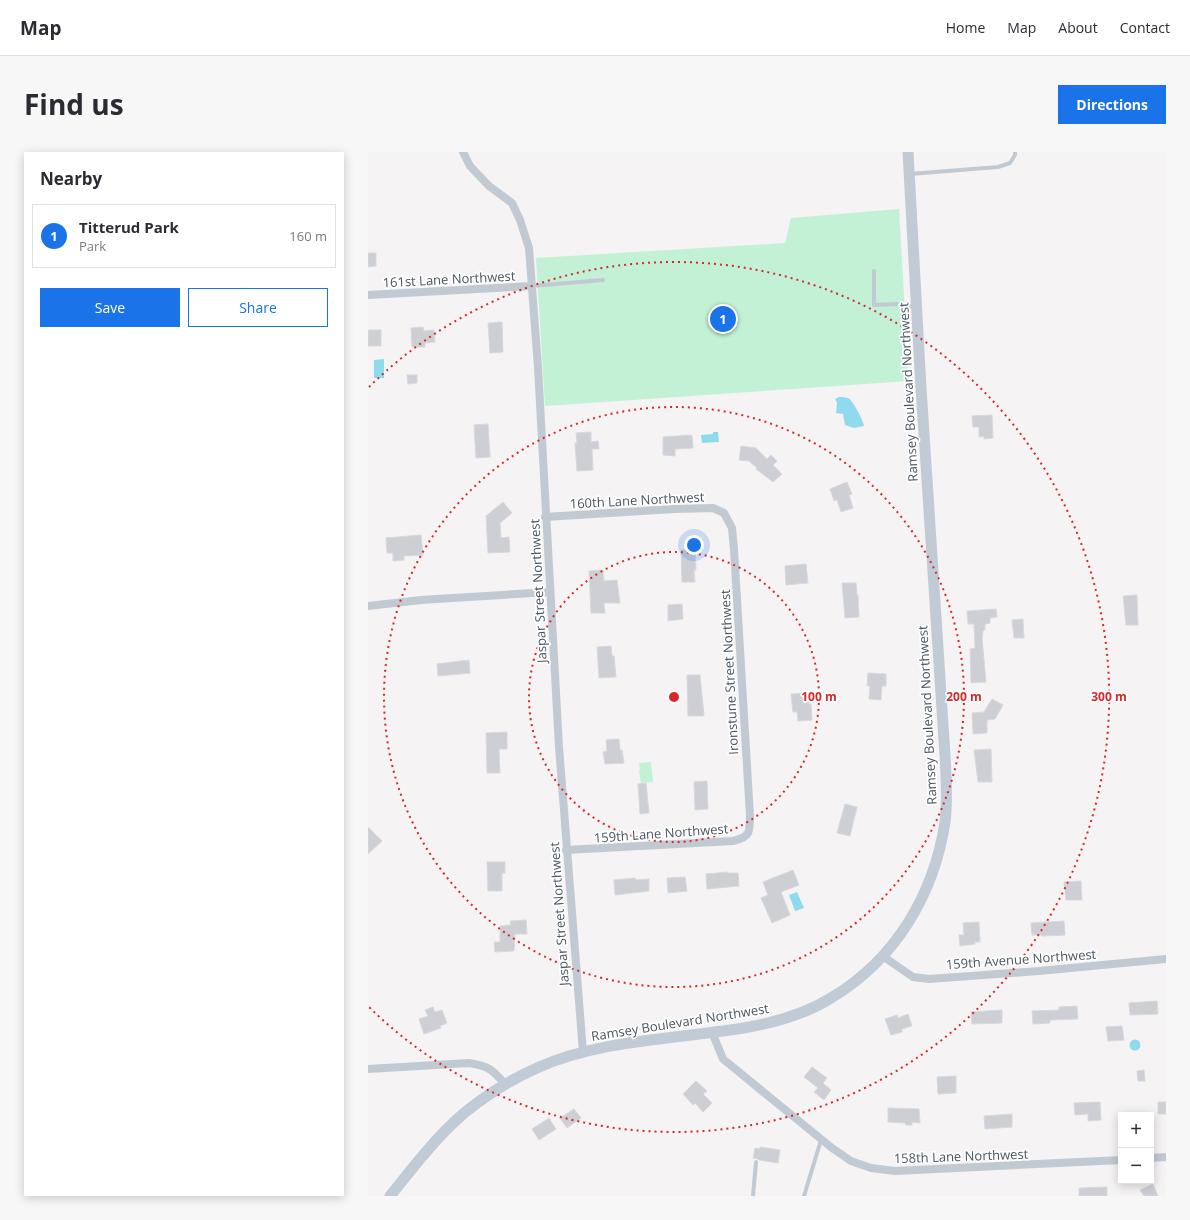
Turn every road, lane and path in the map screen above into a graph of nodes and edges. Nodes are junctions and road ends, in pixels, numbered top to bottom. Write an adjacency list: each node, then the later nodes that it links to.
1 (464, 152): 7 (street, Jaspar Street Northwest)
2 (908, 152): 4 (street, Ramsey Boulevard Northwest)
3 (1015, 152): 4 (lane)
4 (910, 174): 9 (street, Ramsey Boulevard Northwest)
5 (874, 271): 9 (lane)
6 (603, 280): 7 (lane)
7 (532, 286): 8 (street, 161st Lane Northwest); 10 (street, Jaspar Street Northwest)
8 (368, 295)
9 (916, 307): 16 (street, Ramsey Boulevard Northwest)
10 (545, 517): 11 (street, 160th Lane Northwest); 12 (street, Jaspar Street Northwest)
11 (726, 518): 14 (street, Ironstune Street Northwest)
12 (550, 592): 13 (street); 15 (street, Jaspar Street Northwest)
13 (368, 606)
14 (750, 827): 15 (street, 159th Lane Northwest)
15 (566, 850): 19 (street, Jaspar Street Northwest)
16 (884, 957): 17 (street, 159th Avenue Northwest); 18 (street, Ramsey Boulevard Northwest)
17 (1166, 959)
18 (712, 1032): 19 (street, Ramsey Boulevard Northwest); 22 (street, 158th Lane Northwest)
19 (583, 1052): 21 (street, Ramsey Boulevard Northwest)
20 (368, 1069): 21 (street)
21 (505, 1084): 27 (street, Ramsey Boulevard Northwest)
22 (821, 1139): 25 (street, 158th Lane Northwest); 29 (lane)
23 (1166, 1157): 24 (street)
24 (1154, 1158)
25 (1118, 1160)
26 (756, 1162): 28 (lane)
27 (390, 1196)
28 (753, 1196)
29 (804, 1196)

